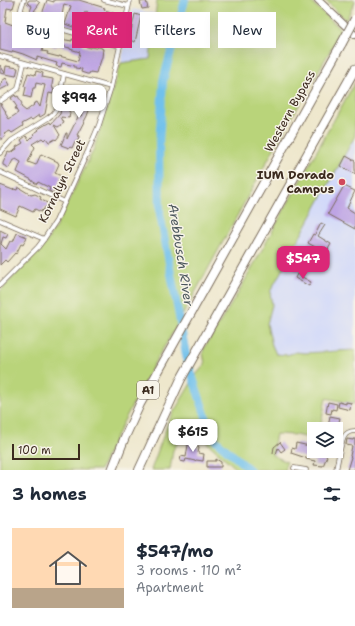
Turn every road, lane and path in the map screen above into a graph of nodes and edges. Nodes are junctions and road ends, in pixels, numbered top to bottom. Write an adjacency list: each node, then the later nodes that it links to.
1 (24, 0): 8 (street)
2 (104, 0): 5 (street)
3 (130, 0): 5 (street, Kornalyn Street)
4 (318, 0): 9 (main road)
5 (128, 6): 6 (street, Kornalyn Street)
6 (127, 12)
7 (355, 19): 25 (highway, Western Bypass / A1, bridge)
8 (72, 33)
9 (355, 35)
10 (120, 48): 15 (street, Kornalyn Street)
11 (0, 56): 12 (street)
12 (24, 63): 14 (street); 16 (street)
13 (355, 69): 23 (highway, A1)
14 (64, 74): 15 (street); 17 (street)
15 (111, 86): 19 (street, Kornalyn Street)
16 (0, 100)
17 (0, 153)
18 (0, 172): 19 (street)
19 (65, 202): 21 (street, Kornalyn Street)
20 (0, 220): 21 (street)
21 (44, 239): 22 (street, Kornalyn Street)
22 (0, 285)
23 (166, 414): 29 (highway, A1); 30 (highway)
24 (355, 431): 32 (street)
25 (125, 437): 27 (highway); 28 (highway, Western Bypass / A1)
26 (294, 468): 31 (street)
27 (108, 470)
28 (112, 470)
29 (140, 470)
30 (144, 470)
31 (306, 470)
32 (336, 470)

